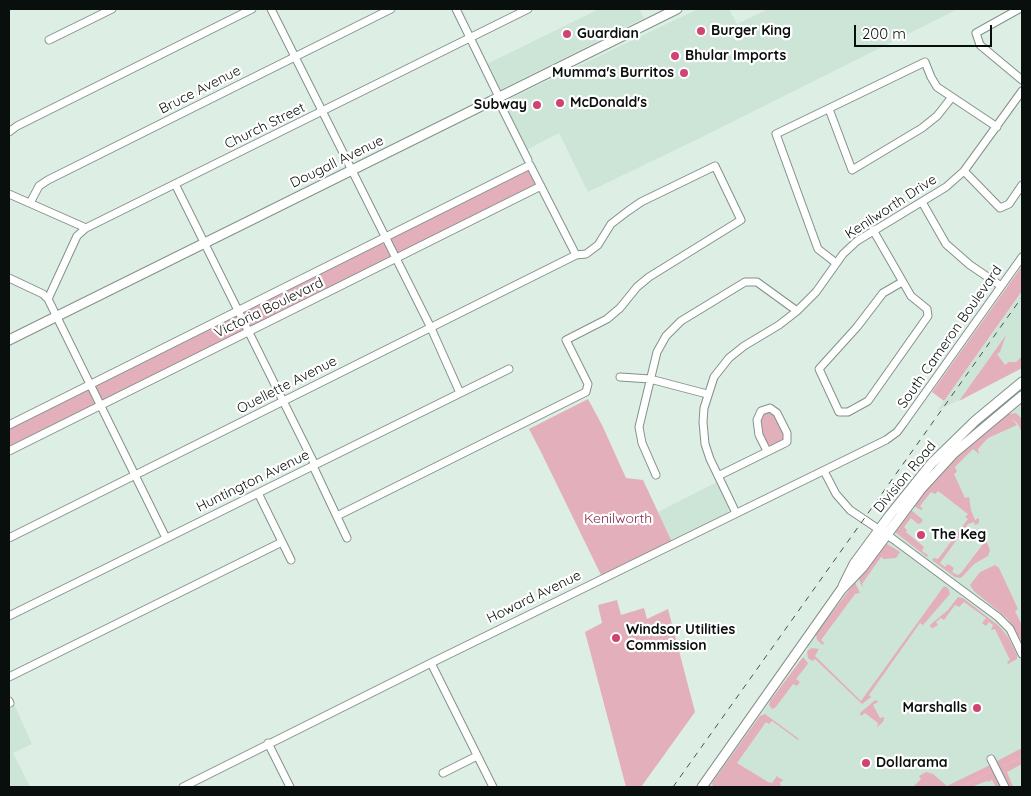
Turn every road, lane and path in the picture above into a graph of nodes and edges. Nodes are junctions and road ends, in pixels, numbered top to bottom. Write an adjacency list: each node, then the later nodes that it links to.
1 (112, 9): 10 (street)
2 (252, 9): 19 (street)
3 (271, 9): 11 (street)
4 (390, 9): 11 (street, Bruce Avenue)
5 (456, 9): 9 (street)
6 (528, 9): 9 (street, Church Street)
7 (677, 9): 14 (main road, Dougall Avenue)
8 (1019, 9): 12 (street)
9 (470, 37): 14 (street); 17 (street, Church Street)
10 (49, 40)
11 (295, 56): 17 (street); 28 (street, Bruce Avenue)
12 (1022, 80)
13 (1022, 91): 18 (street, Kenilworth Drive)
14 (498, 97): 20 (street); 21 (main road, Dougall Avenue)
15 (952, 97): 16 (street); 16 (street); 18 (street)
16 (829, 109): 36 (street)
17 (323, 111): 21 (street); 23 (street, Church Street)
18 (997, 127): 22 (street, Kenilworth Drive)
19 (9, 132)
20 (529, 163): 25 (street); 31 (street, Victoria Boulevard)
21 (352, 170): 31 (street); 32 (main road, Dougall Avenue)
22 (964, 171): 24 (street); 27 (street, Kenilworth Drive)
23 (175, 184): 29 (street, Church Street); 32 (street)
24 (1022, 185)
25 (541, 186): 33 (street); 35 (street, Victoria Boulevard)
26 (9, 194): 28 (street)
27 (922, 202): 30 (street, Kenilworth Drive); 39 (street)
28 (30, 203): 29 (street)
29 (86, 228): 40 (street, Church Street)
30 (873, 230): 36 (street, Kenilworth Drive); 38 (street)
31 (386, 238): 35 (street); 41 (street, Victoria Boulevard)
32 (205, 243): 41 (street); 43 (main road, Dougall Avenue)
33 (576, 255): 44 (street, Ouellette Avenue); 68 (street, Ouellette Avenue)
34 (1022, 257): 39 (street, South Cameron Boulevard)
35 (396, 258): 44 (street); 45 (street, Victoria Boulevard)
36 (836, 263): 42 (street, Kenilworth Drive)
37 (9, 278): 40 (street)
38 (902, 282): 38 (street)
39 (1001, 286): 58 (street, South Cameron Boulevard)
40 (48, 300): 43 (street)
41 (238, 311): 45 (street); 51 (street, Victoria Boulevard)
42 (797, 311): 49 (street); 53 (street, Kenilworth Drive)
43 (56, 317): 46 (main road, Dougall Avenue); 51 (street)
44 (430, 328): 52 (street); 55 (street, Ouellette Avenue)
45 (249, 332): 55 (street); 56 (street, Victoria Boulevard)
46 (9, 340)
47 (509, 369): 52 (street, Huntington Avenue)
48 (620, 377): 49 (street)
49 (650, 379): 53 (street); 64 (street)
50 (1022, 382): 69 (main road, Division Road)
51 (90, 385): 56 (street); 57 (street, Victoria Boulevard)
52 (460, 393): 61 (street, Huntington Avenue)
53 (707, 394): 65 (street, Kenilworth Drive)
54 (1022, 396): 69 (main road, Division Road)
55 (284, 401): 61 (street); 63 (street, Ouellette Avenue)
56 (100, 406): 59 (street, Victoria Boulevard); 63 (street)
57 (9, 425)
58 (897, 432): 62 (street, Howard Avenue)
59 (9, 451)
60 (767, 452): 60 (street); 65 (street)
61 (314, 465): 66 (street, Huntington Avenue); 68 (street)
62 (824, 471): 67 (street, Howard Avenue); 69 (street)
63 (135, 475): 70 (street, Ouellette Avenue); 71 (street)
64 (656, 475)
65 (718, 476): 67 (street, Kenilworth Drive)
66 (258, 493): 71 (street, Huntington Avenue); 73 (street)
67 (736, 513): 77 (street, Howard Avenue)
68 (337, 516): 72 (street)
69 (883, 532): 76 (street); 86 (main road, Division Road)
70 (9, 538)
71 (166, 538): 75 (street, Huntington Avenue)
72 (347, 538)
73 (282, 542): 74 (street); 78 (street)
74 (291, 560)
75 (9, 616)
76 (1022, 654)
77 (431, 663): 79 (street, Howard Avenue); 80 (street)
78 (9, 677)
79 (268, 743): 83 (street, Howard Avenue); 84 (street)
80 (477, 756): 82 (street); 85 (street)
81 (992, 759): 87 (street)
82 (443, 773)
83 (183, 787)
84 (290, 787)
85 (493, 787)
86 (702, 787)
87 (1005, 787)

